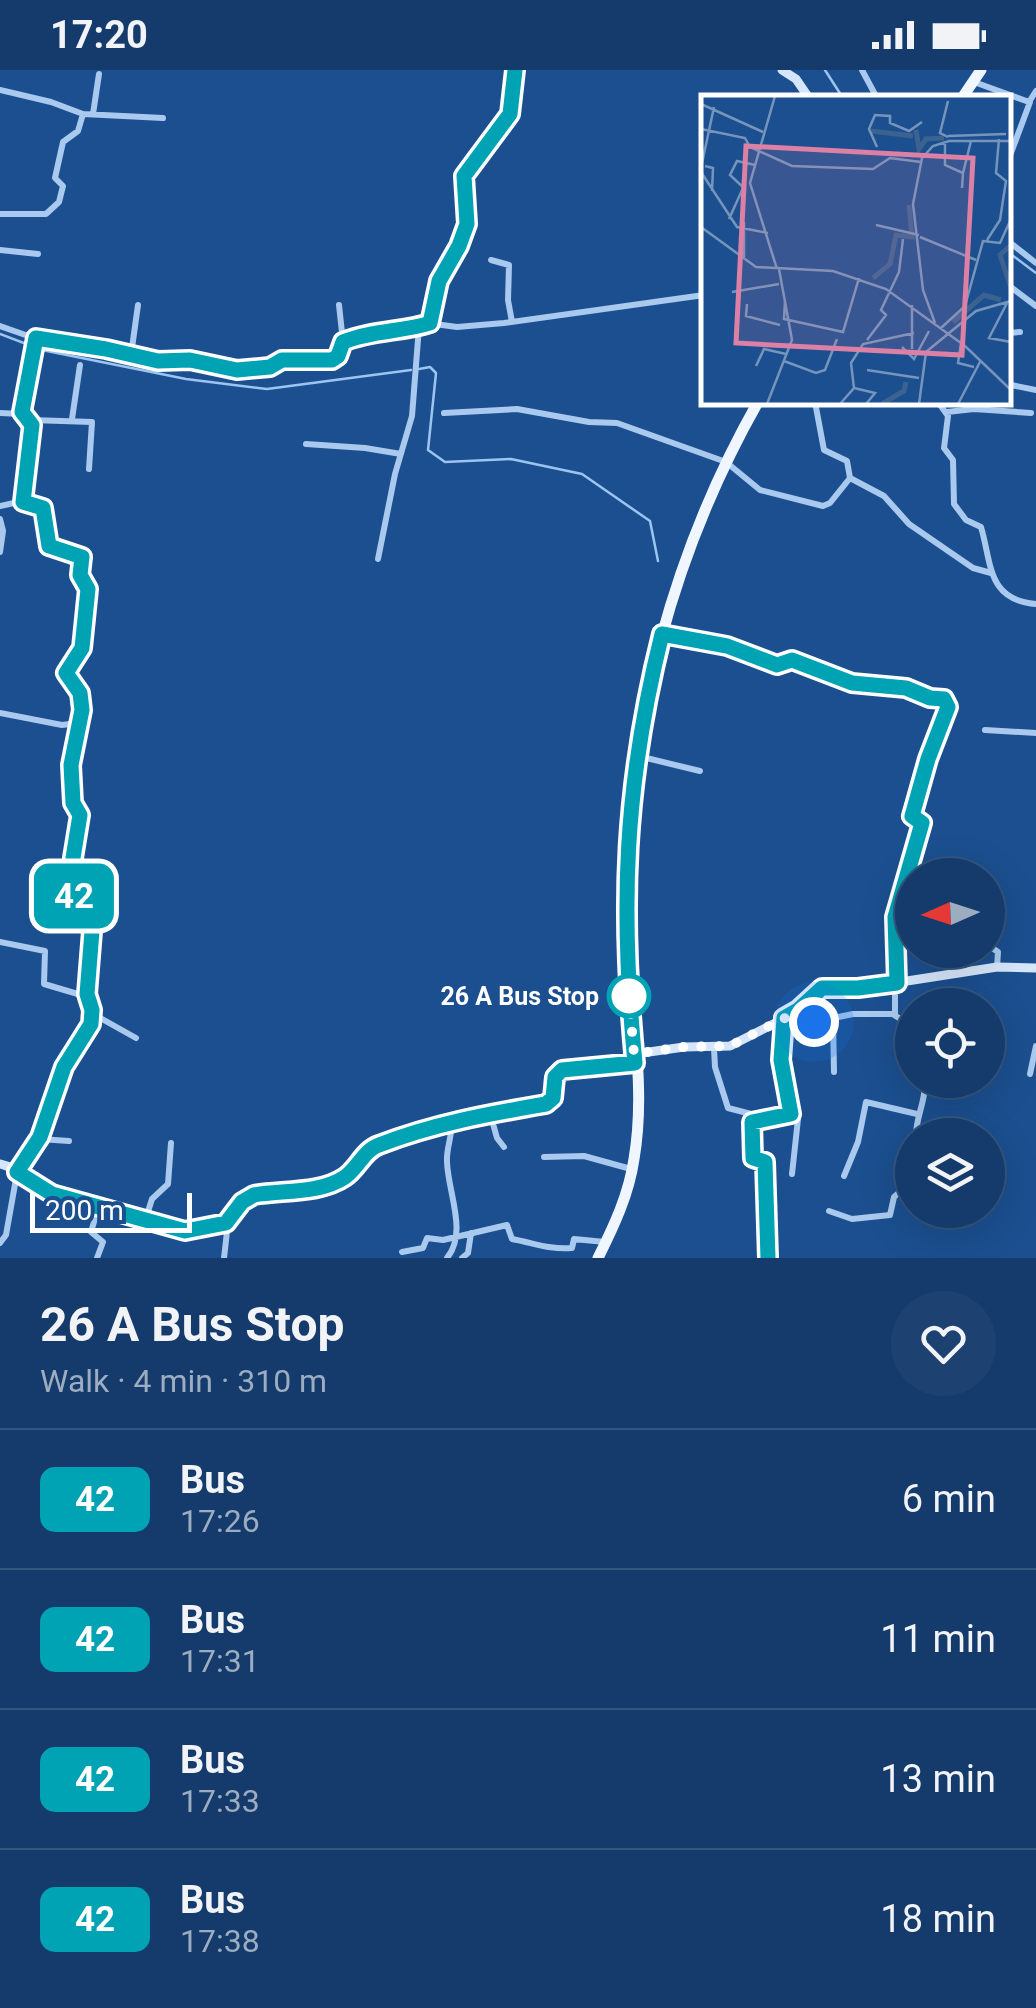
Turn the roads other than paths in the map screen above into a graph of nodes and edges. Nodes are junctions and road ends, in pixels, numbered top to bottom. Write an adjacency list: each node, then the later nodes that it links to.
1 (515, 70): 31 (street)
2 (782, 70): 9 (street)
3 (862, 70): 10 (street)
4 (981, 70): 6 (main road)
5 (99, 74): 16 (street)
6 (973, 82): 11 (main road); 12 (street)
7 (0, 90): 15 (street)
8 (1036, 91): 14 (street)
9 (807, 95)
10 (875, 95)
11 (964, 95)
12 (1010, 95)
13 (1011, 95): 14 (street)
14 (1030, 102): 18 (street)
15 (84, 114): 16 (street); 19 (street)
16 (94, 114): 17 (street)
17 (163, 118)
18 (1011, 153)
19 (0, 214)
20 (1011, 243): 24 (street)
21 (0, 250): 22 (street)
22 (38, 254)
23 (491, 260): 30 (street)
24 (1036, 262)
25 (1011, 287): 29 (street)
26 (701, 295): 30 (street)
27 (138, 305): 38 (street)
28 (340, 305): 37 (street)
29 (1036, 306)
30 (512, 322): 31 (street)
31 (430, 323): 33 (street)
32 (0, 326): 36 (street)
33 (419, 328): 37 (street); 53 (street)
34 (1011, 332): 35 (street)
35 (1020, 332)
36 (36, 338): 38 (street); 48 (street)
37 (343, 342): 38 (street)
38 (131, 355)
39 (80, 365): 51 (street)
40 (1011, 386): 41 (street)
41 (1036, 390)
42 (756, 405): 54 (main road)
43 (816, 405): 56 (street)
44 (941, 405): 45 (street)
45 (947, 412): 47 (street); 62 (street)
46 (0, 413): 48 (street)
47 (1030, 413)
48 (22, 414): 50 (street)
49 (444, 414): 54 (street)
50 (31, 420): 51 (street); 57 (street)
51 (72, 420): 55 (street)
52 (306, 444): 53 (street)
53 (401, 454): 61 (street)
54 (726, 462): 56 (street); 64 (main road)
55 (90, 468)
56 (850, 478): 62 (street)
57 (23, 501): 58 (street); 66 (street)
58 (0, 506)
59 (0, 519): 60 (street)
60 (0, 552)
61 (378, 559)
62 (991, 573): 63 (street)
63 (1036, 604)
64 (662, 634): 69 (main road); 75 (street)
65 (0, 712): 66 (street)
66 (78, 723): 76 (street)
67 (985, 730): 68 (street)
68 (1036, 732)
69 (637, 756): 70 (street); 85 (main road)
70 (700, 771)
71 (0, 942): 76 (street)
72 (1005, 967): 74 (street)
73 (992, 968): 75 (street)
74 (1036, 968)
75 (897, 983): 77 (street); 79 (street)
76 (88, 997): 78 (street)
77 (795, 1013): 80 (street); 81 (street)
78 (93, 1014): 82 (street); 95 (street)
79 (894, 1015): 81 (street)
80 (784, 1018): 84 (street); 90 (street)
81 (832, 1018): 86 (street)
82 (136, 1038)
83 (1036, 1046): 87 (street)
84 (714, 1048): 85 (street); 94 (street)
85 (635, 1059): 89 (street); 101 (main road)
86 (834, 1072)
87 (1030, 1074)
88 (923, 1098): 91 (street)
89 (490, 1113): 93 (street); 98 (street)
90 (791, 1114): 94 (street); 103 (street)
91 (917, 1114): 92 (street); 104 (street)
92 (917, 1118)
93 (451, 1121): 109 (street); 111 (street)
94 (752, 1122): 121 (street)
95 (38, 1139): 96 (street); 102 (street)
96 (69, 1141)
97 (171, 1143): 108 (street)
98 (504, 1147)
99 (544, 1157): 101 (street)
100 (0, 1164): 102 (street)
101 (632, 1170): 112 (main road)
102 (17, 1172): 106 (street); 113 (street)
103 (792, 1174)
104 (844, 1176)
105 (895, 1196): 107 (street)
106 (99, 1206): 108 (street); 116 (street)
107 (829, 1211)
108 (145, 1220): 109 (street)
109 (228, 1222): 117 (street)
110 (472, 1231): 111 (street); 115 (street); 119 (street)
111 (457, 1234): 114 (street); 118 (street)
112 (606, 1242): 115 (street); 120 (main road)
113 (0, 1243)
114 (402, 1252)
115 (547, 1254)
116 (97, 1258)
117 (224, 1258)
118 (447, 1258)
119 (462, 1258)
120 (598, 1258)
121 (768, 1258)

